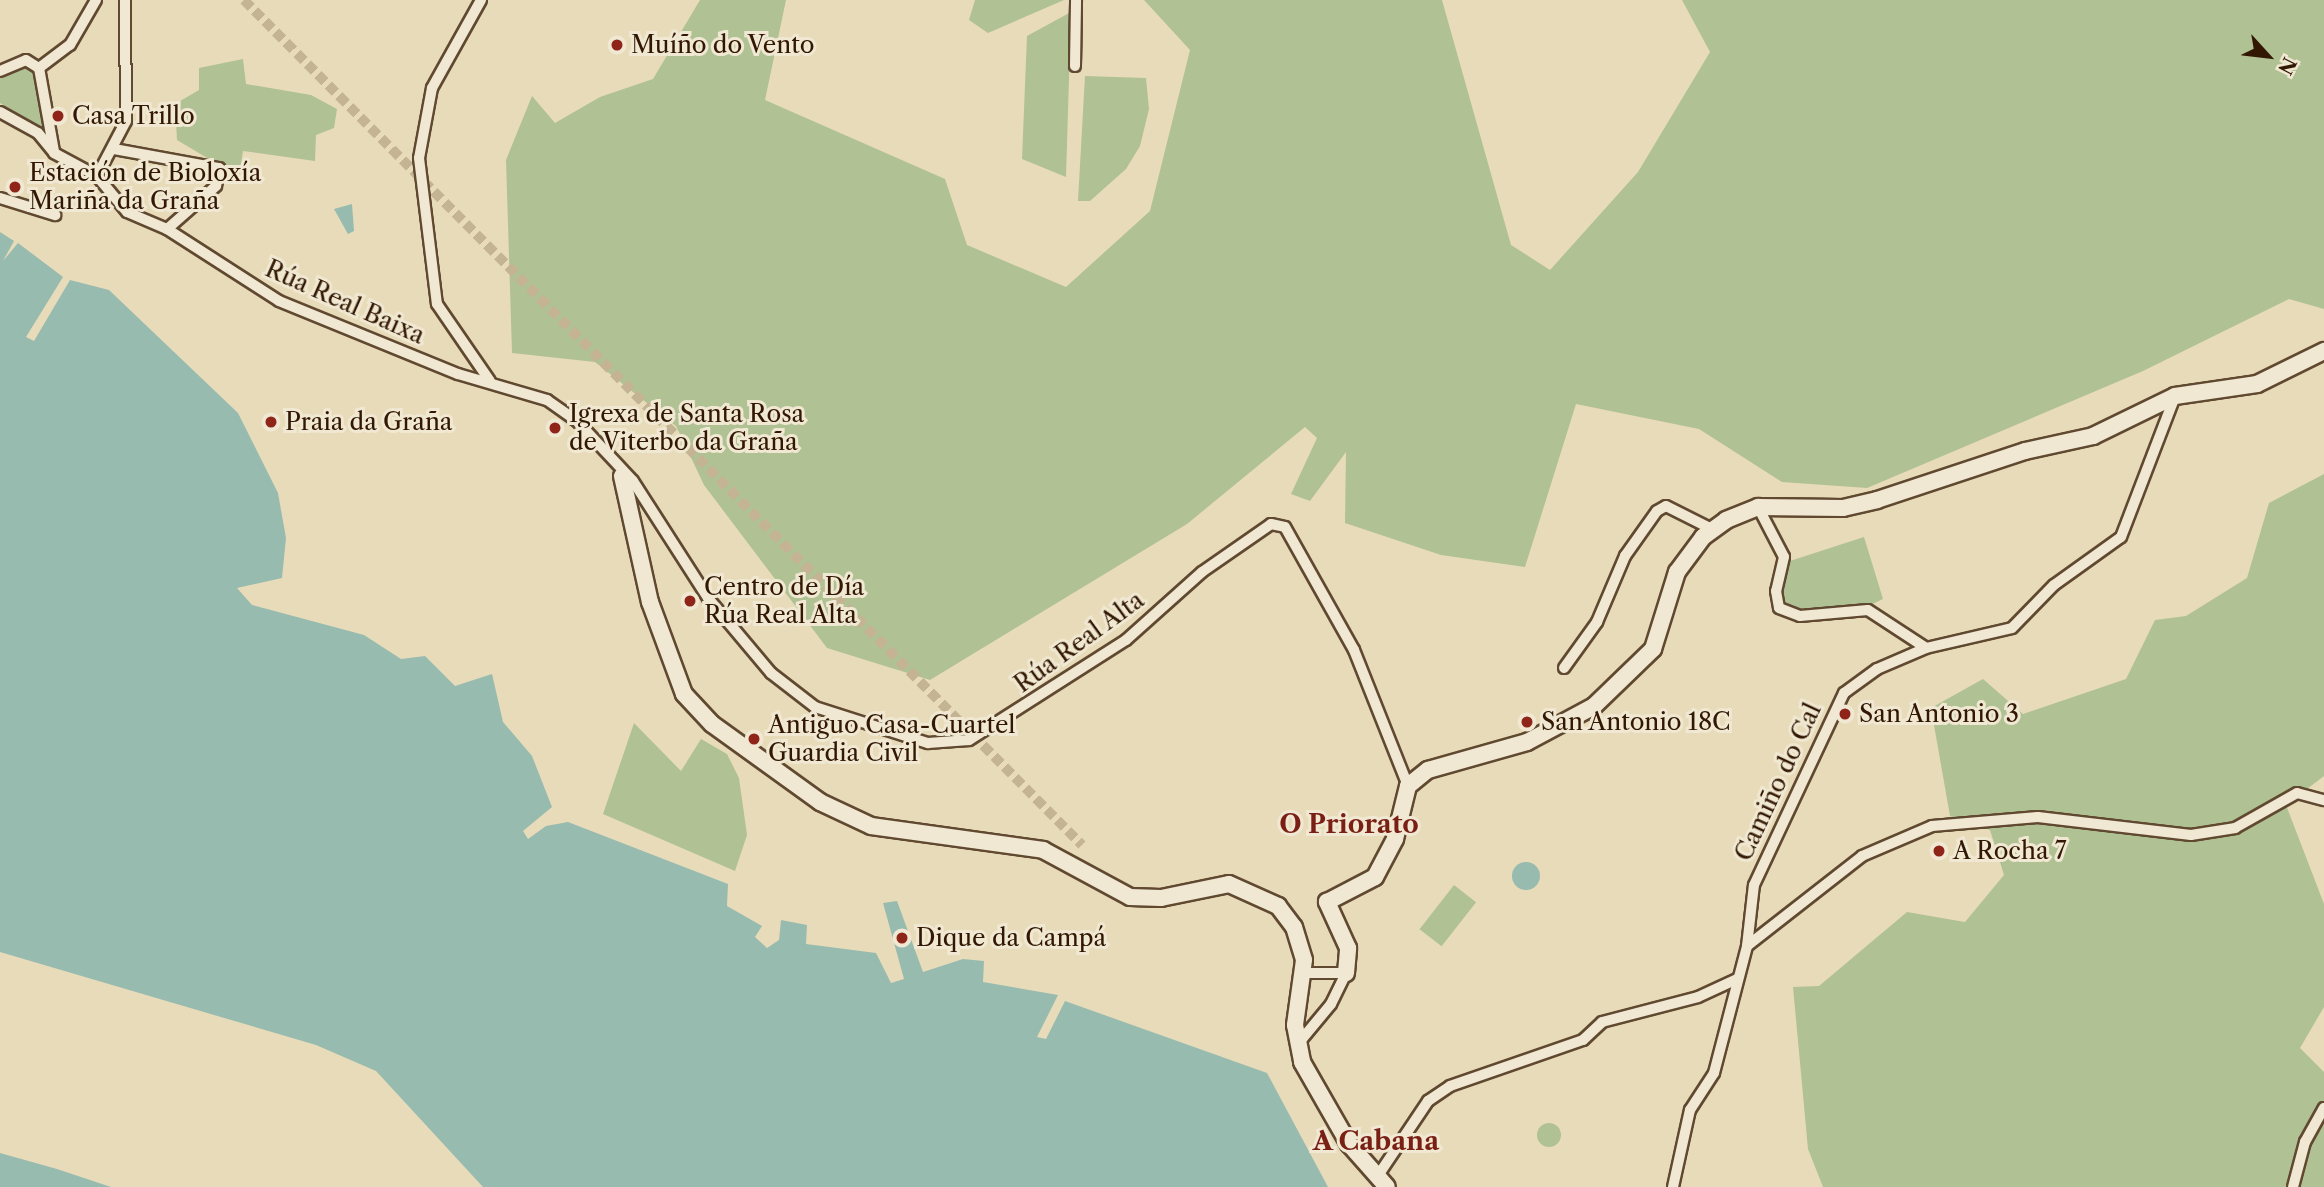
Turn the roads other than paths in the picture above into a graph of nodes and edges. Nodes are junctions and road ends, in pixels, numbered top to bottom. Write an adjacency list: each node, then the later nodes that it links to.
1 (96, 0): 6 (street)
2 (124, 0): 9 (street)
3 (481, 0): 16 (street)
4 (1076, 0): 5 (street)
5 (1075, 66)
6 (39, 68): 7 (street); 10 (street)
7 (0, 71)
8 (0, 112): 10 (street, Rúa Real Baixa)
9 (114, 149): 11 (street); 14 (street)
10 (54, 153): 11 (street, Rúa Real Baixa)
11 (97, 176): 14 (street, Rúa Real Baixa)
12 (0, 198): 13 (street)
13 (55, 215)
14 (167, 229): 16 (street, Rúa Real Baixa)
15 (2324, 351): 17 (street)
16 (489, 381): 18 (street, Rúa Real Alta)
17 (2175, 396): 19 (street); 21 (street, Camiño do Cal)
18 (622, 476): 23 (street, Rúa Real Alta); 26 (street)
19 (1758, 506): 20 (street); 21 (street)
20 (1714, 530): 22 (street); 23 (street)
21 (1926, 648): 25 (street, Camiño do Cal)
22 (1564, 668)
23 (1408, 786): 27 (street)
24 (2324, 800): 25 (street)
25 (1746, 946): 28 (street, Camiño do Cal)
26 (1303, 973): 27 (street); 29 (street)
27 (1346, 973): 29 (street)
28 (1737, 979): 31 (street); 32 (street, Camiño do Cal)
29 (1297, 1045): 31 (street)
30 (2324, 1108): 33 (street)
31 (1382, 1182)
32 (1673, 1187)
33 (2293, 1187)

